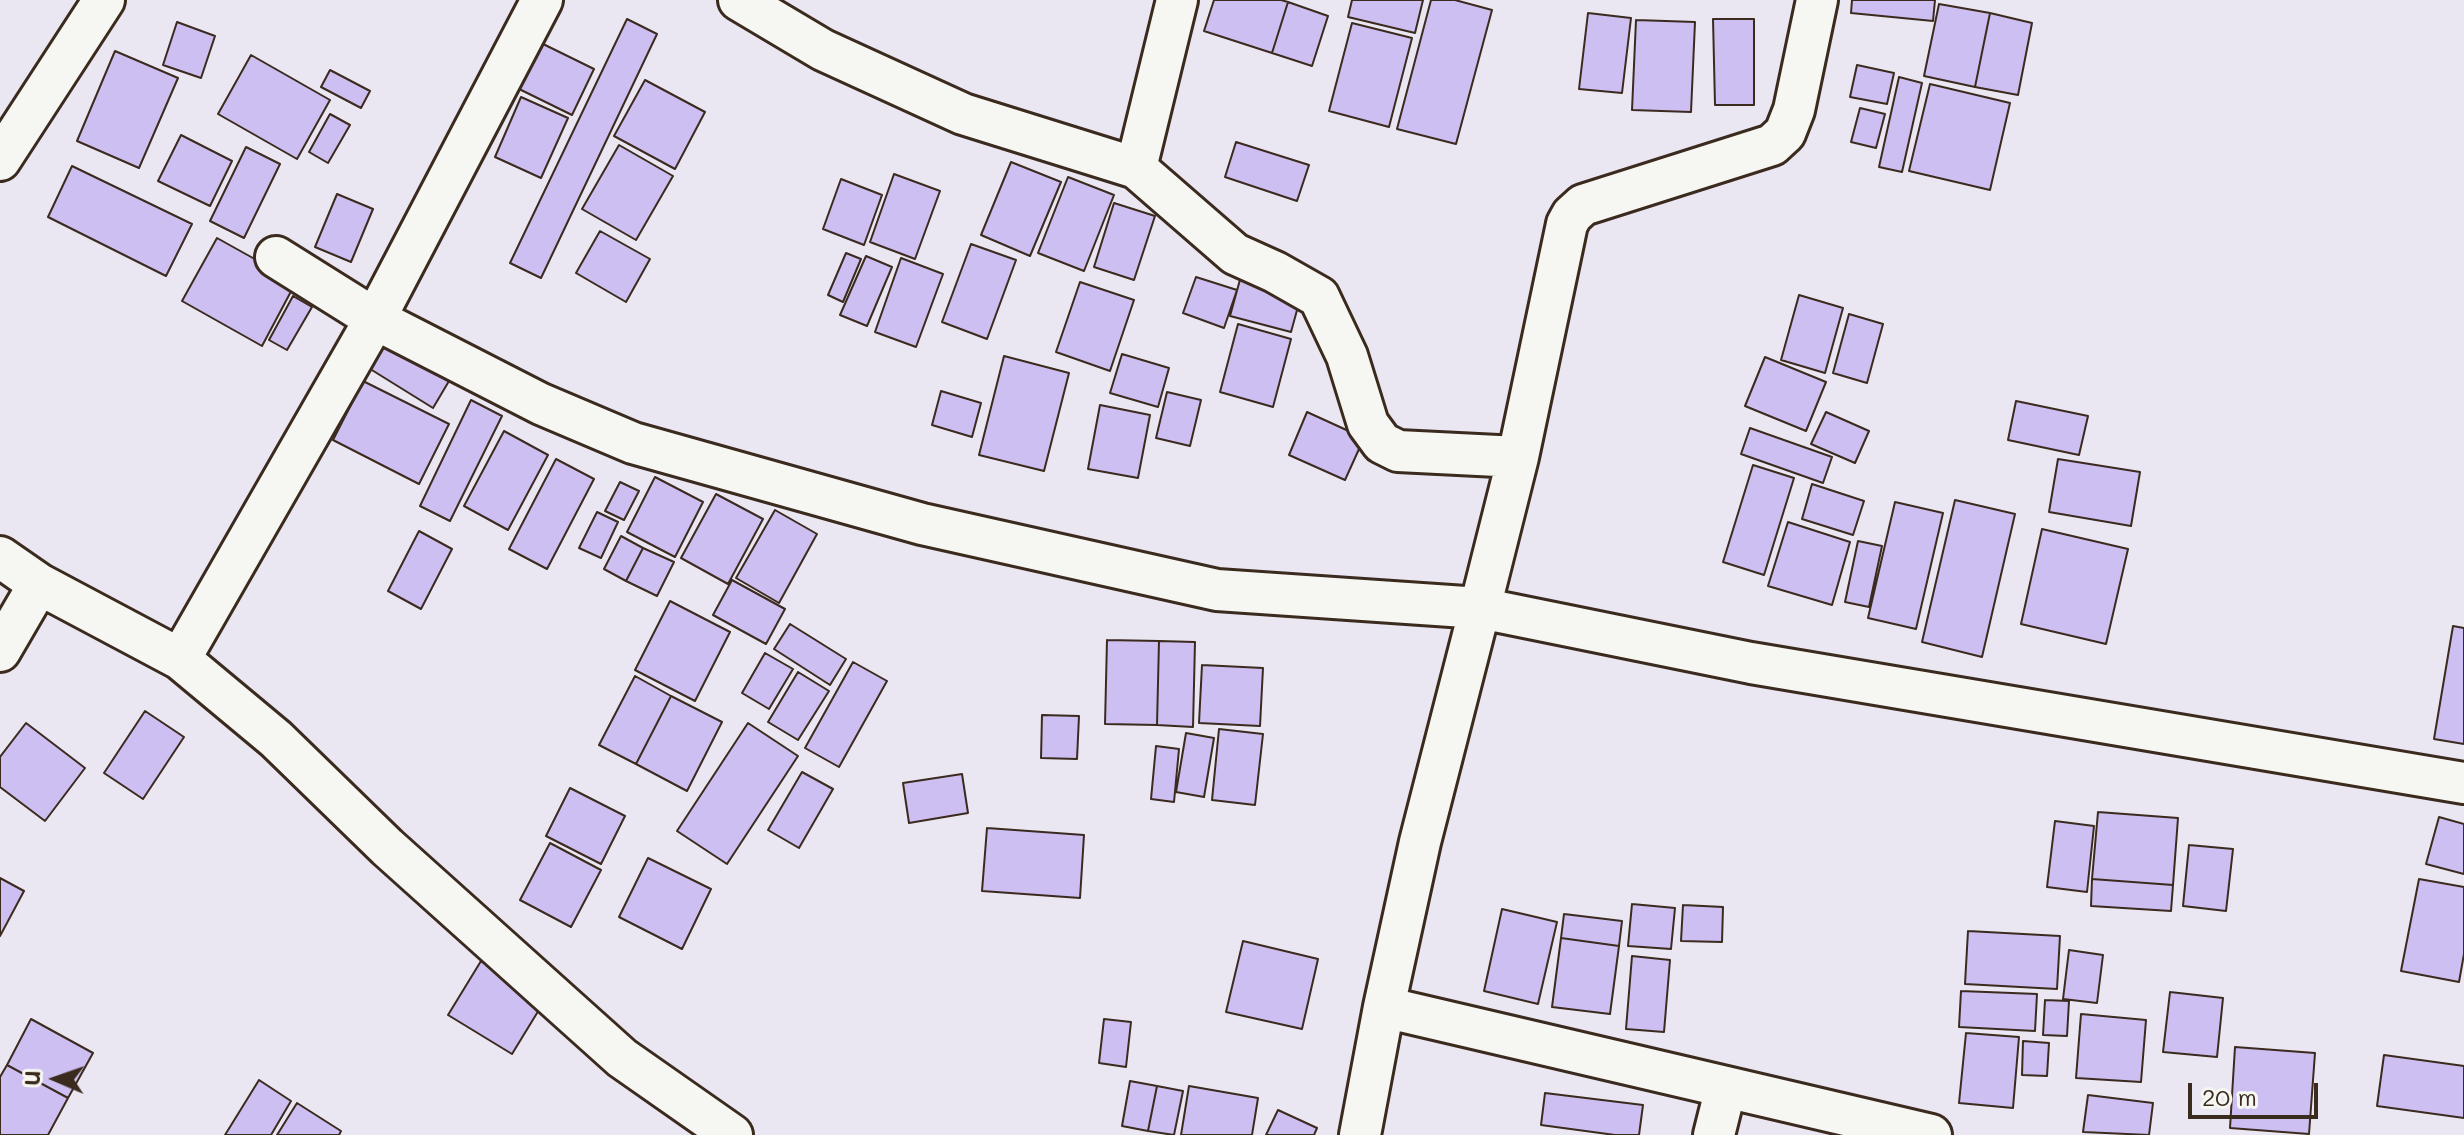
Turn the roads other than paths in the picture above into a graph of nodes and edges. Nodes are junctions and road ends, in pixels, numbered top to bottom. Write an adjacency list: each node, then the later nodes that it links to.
1 (104, 0): 6 (street)
2 (542, 0): 9 (street)
3 (739, 0): 7 (street)
4 (1177, 0): 7 (street)
5 (1817, 0): 10 (street)
6 (0, 160)
7 (1136, 168): 10 (street)
8 (276, 257): 9 (street)
9 (375, 319): 13 (street); 15 (street)
10 (1518, 457): 13 (street)
11 (0, 557): 12 (street)
12 (39, 584): 14 (street); 15 (street)
13 (1480, 608): 16 (street); 17 (street)
14 (0, 651)
15 (180, 659): 19 (street)
16 (2464, 783)
17 (1384, 1007): 18 (street); 20 (street)
18 (1726, 1087): 21 (street); 22 (street)
19 (732, 1135)
20 (1360, 1135)
21 (1714, 1135)
22 (1931, 1135)

